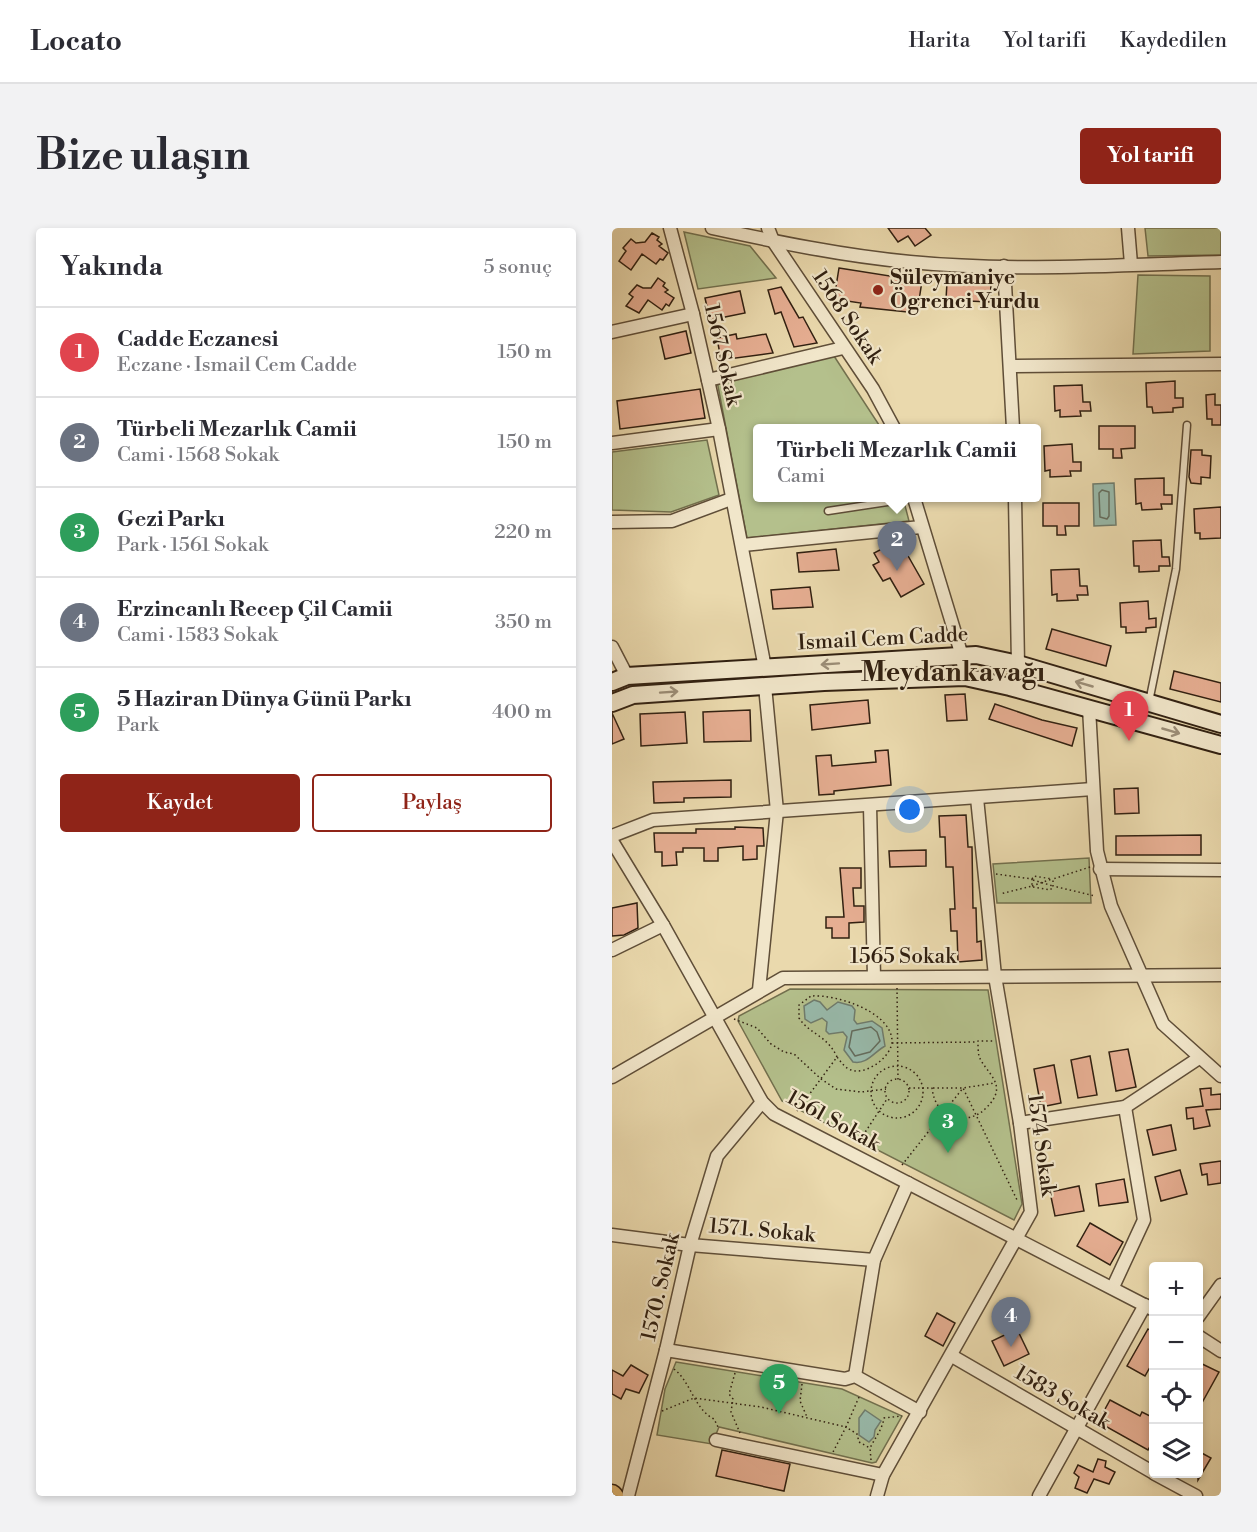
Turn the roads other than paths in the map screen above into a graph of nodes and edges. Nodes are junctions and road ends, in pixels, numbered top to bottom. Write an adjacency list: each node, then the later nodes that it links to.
1 (670, 228): 9 (street, 1567 Sokak)
2 (712, 228): 5 (street)
3 (768, 228): 5 (street, 1568 Sokak)
4 (1128, 228): 7 (street)
5 (773, 241): 8 (street); 11 (street, 1568 Sokak)
6 (1221, 262): 7 (street)
7 (1131, 264): 8 (street)
8 (1004, 266): 13 (street)
9 (693, 314): 10 (street); 14 (street, 1567 Sokak)
10 (612, 332)
11 (843, 348): 14 (street); 15 (street, 1568 Sokak)
12 (1221, 364): 13 (street)
13 (1011, 366): 16 (street)
14 (708, 380): 18 (street, 1567 Sokak)
15 (891, 424)
16 (1013, 424)
17 (1186, 425): 37 (lane)
18 (719, 429): 19 (street); 20 (street, 1567 Sokak)
19 (612, 443)
20 (731, 499): 25 (street); 27 (street, 1567 Sokak)
21 (888, 502): 24 (lane)
22 (915, 502): 26 (street)
23 (1015, 502): 30 (street)
24 (828, 511)
25 (612, 522)
26 (921, 527): 27 (street); 29 (street)
27 (743, 545): 31 (street, 1567 Sokak)
28 (612, 647): 33 (street)
29 (962, 656): 30 (main road, Ismail Cem Cadde); 31 (main road, Ismail Cem Cadde, one-way to 31); 32 (street)
30 (1018, 664): 35 (street); 37 (main road, Ismail Cem Cadde, one-way to 30)
31 (765, 668): 33 (main road, Ismail Cem Cadde)
32 (965, 677): 34 (main road, Ismail Cem Cadde); 35 (main road, Ismail Cem Cadde)
33 (620, 679)
34 (765, 686): 36 (main road, Ismail Cem Cadde, one-way to 34); 44 (street)
35 (1010, 687): 38 (main road, Ismail Cem Cadde)
36 (612, 703)
37 (1149, 703): 39 (main road, Ismail Cem Cadde)
38 (1089, 708): 40 (main road, Ismail Cem Cadde, one-way to 40); 41 (street)
39 (1221, 724)
40 (1221, 745)
41 (1093, 789): 42 (street); 47 (street)
42 (977, 798): 43 (street); 53 (street, 1574 Sokak)
43 (870, 806): 44 (street); 54 (street)
44 (777, 812): 45 (street); 55 (street)
45 (612, 836)
46 (612, 841): 49 (street, 1561 Sokak)
47 (1096, 868): 48 (street); 51 (street)
48 (1221, 870)
49 (663, 925): 50 (street); 56 (street, 1561 Sokak)
50 (612, 950)
51 (1141, 975): 52 (street, 1565 Sokak); 53 (street, 1565 Sokak); 57 (street)
52 (1221, 975)
53 (996, 976): 54 (street, 1565 Sokak); 62 (street, 1574 Sokak)
54 (874, 977): 55 (street, 1565 Sokak)
55 (759, 990): 56 (street, 1565 Sokak)
56 (715, 1017): 59 (street, 1565 Sokak); 60 (street, 1561 Sokak)
57 (1199, 1058): 58 (street); 61 (street)
58 (1221, 1076)
59 (612, 1077)
60 (762, 1102): 63 (street, 1561 Sokak); 66 (street, 1570. Sokak)
61 (1125, 1107): 62 (street); 69 (street)
62 (1020, 1123): 65 (street, 1574 Sokak)
63 (908, 1183): 65 (street, 1561 Sokak); 67 (street)
64 (612, 1235): 66 (street, 1571. Sokak)
65 (1016, 1239): 69 (street, 1561 Sokak); 75 (street, 1574 Sokak)
66 (690, 1245): 67 (street, 1571. Sokak); 73 (street, 1570. Sokak)
67 (874, 1260): 76 (street)
68 (1221, 1285): 71 (street)
69 (1113, 1287): 70 (street, 1561 Sokak)
70 (1149, 1307): 78 (street)
71 (1199, 1316)
72 (1203, 1339): 74 (street)
73 (666, 1350): 76 (street); 83 (street, 1570. Sokak)
74 (1221, 1352)
75 (952, 1356): 77 (street, 1574 Sokak); 78 (street, 1583 Sokak)
76 (855, 1376): 77 (street)
77 (920, 1412): 81 (street, 1574 Sokak)
78 (1075, 1429): 80 (street, 1583 Sokak); 85 (street)
79 (716, 1440): 81 (street)
80 (1149, 1470)
81 (883, 1475): 84 (street, 1574 Sokak)
82 (1163, 1478): 86 (street, 1583 Sokak)
83 (628, 1496)
84 (877, 1496)
85 (1039, 1496)
86 (1196, 1496)

